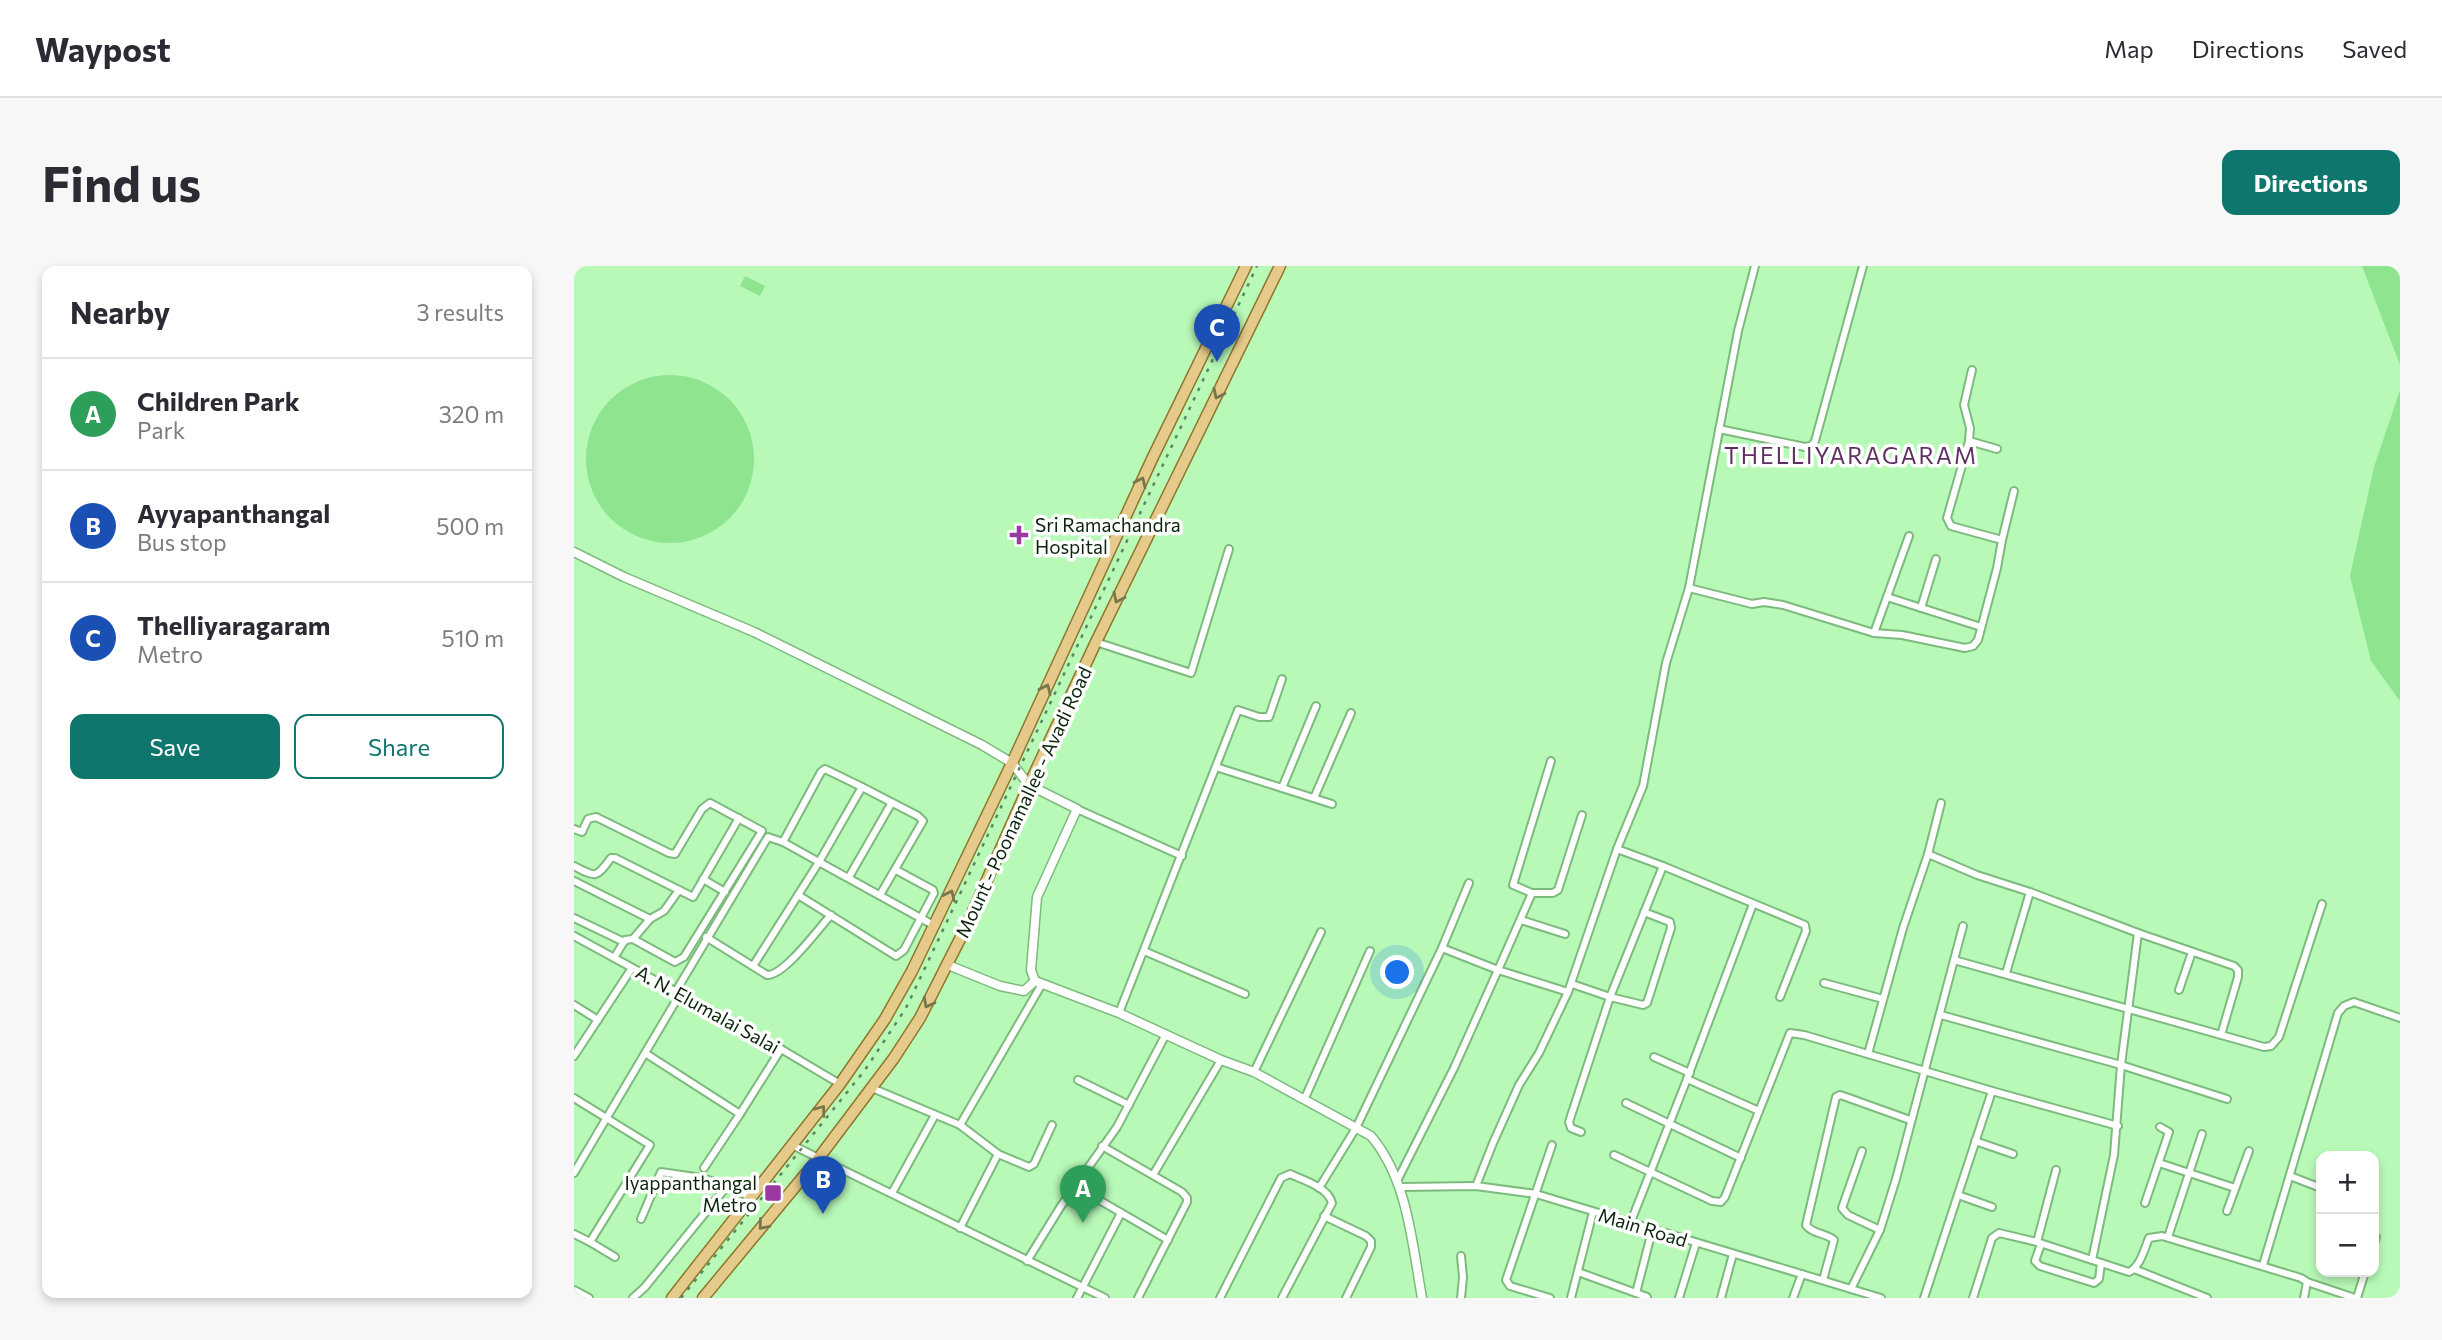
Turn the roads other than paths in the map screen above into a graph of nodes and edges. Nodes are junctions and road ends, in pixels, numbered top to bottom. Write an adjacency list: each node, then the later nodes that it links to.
1 (1246, 266): 25 (main road, Mount - Poonamallee - Avadi Road, one-way to 1)
2 (1280, 266): 20 (main road, Mount - Poonamallee - Avadi Road, one-way to 20)
3 (1755, 266): 6 (street)
4 (1863, 266): 6 (street)
5 (1972, 370): 7 (street)
6 (1719, 429): 15 (street)
7 (1969, 441): 8 (street); 11 (street)
8 (1997, 449)
9 (2014, 491): 11 (street)
10 (1909, 536): 16 (street)
11 (2002, 540): 18 (street)
12 (1229, 549): 20 (street)
13 (574, 552): 25 (street)
14 (1936, 559): 17 (street)
15 (1689, 588): 19 (street); 39 (street)
16 (1887, 597): 17 (street); 19 (street)
17 (1921, 608): 18 (street)
18 (1981, 627): 19 (street)
19 (1874, 633)
20 (1097, 642): 27 (main road, Mount - Poonamallee - Avadi Road)
21 (1282, 679): 26 (street)
22 (1316, 706): 29 (street)
23 (1351, 713): 30 (street)
24 (1551, 761): 53 (street)
25 (1012, 764): 27 (street); 64 (main road, Mount - Poonamallee - Avadi Road, one-way to 25)
26 (1216, 768): 29 (street); 41 (street)
27 (1029, 785): 34 (street); 79 (main road, Mount - Poonamallee - Avadi Road)
28 (862, 788): 32 (street); 38 (street); 42 (street)
29 (1282, 788): 30 (street)
30 (1314, 798): 33 (street)
31 (1941, 803): 40 (street)
32 (891, 804): 45 (street); 46 (street)
33 (1332, 804)
34 (1077, 809): 41 (street); 84 (street)
35 (1581, 815): 53 (street)
36 (739, 818): 37 (street); 47 (street); 51 (street)
37 (574, 829)
38 (783, 842): 42 (street); 70 (street)
39 (1617, 849): 44 (street); 86 (street)
40 (1928, 854): 52 (street); 93 (street)
41 (1182, 856): 74 (street)
42 (819, 862): 46 (street); 54 (street)
43 (574, 866): 50 (street)
44 (1663, 866): 56 (street); 58 (street)
45 (896, 870): 55 (street); 61 (street)
46 (849, 877): 55 (street)
47 (703, 879): 50 (street); 51 (street)
48 (574, 881): 62 (street)
49 (1469, 883): 73 (street)
50 (680, 890): 62 (street)
51 (725, 892): 71 (street)
52 (2031, 892): 67 (street); 83 (street)
53 (1532, 893): 63 (street)
54 (798, 895): 59 (street); 80 (street)
55 (880, 895): 61 (street)
56 (1753, 904): 92 (street); 111 (street)
57 (2322, 904): 100 (street)
58 (1644, 912): 91 (street); 91 (street)
59 (831, 915): 61 (street); 80 (street)
60 (574, 918): 72 (street)
61 (921, 918): 64 (street)
62 (650, 919): 71 (street)
63 (1521, 920): 68 (street); 82 (street)
64 (935, 926): 113 (main road, Mount - Poonamallee - Avadi Road)
65 (1963, 926): 78 (street)
66 (1321, 932): 110 (street)
67 (2138, 933): 76 (street); 95 (street)
68 (1564, 934)
69 (574, 936): 77 (street, A. N. Elumalai Salai)
70 (706, 937): 80 (street); 88 (street)
71 (633, 939): 72 (street)
72 (624, 942): 77 (street)
73 (1442, 948): 82 (street); 131 (street)
74 (1144, 951): 90 (street); 96 (street)
75 (1370, 951): 117 (street)
76 (2192, 952): 87 (street); 100 (street)
77 (614, 958): 81 (street, A. N. Elumalai Salai)
78 (1955, 960): 83 (street); 97 (street)
79 (948, 965): 84 (street); 114 (main road, Mount - Poonamallee - Avadi Road, one-way to 114)
80 (753, 966)
81 (632, 968): 88 (street, A. N. Elumalai Salai); 99 (street)
82 (1499, 970): 89 (street); 153 (street)
83 (2006, 973): 95 (street)
84 (1039, 983): 96 (street); 127 (street)
85 (1824, 983): 93 (street)
86 (1572, 984): 89 (street); 91 (street)
87 (2179, 990)
88 (678, 992): 102 (street, A. N. Elumalai Salai); 103 (street)
89 (1568, 992): 156 (street)
90 (1245, 994)
91 (1610, 997): 132 (street)
92 (1780, 997)
93 (1883, 999): 104 (street)
94 (574, 1005): 99 (street)
95 (2128, 1009): 100 (street); 108 (street)
96 (1119, 1013): 101 (street)
97 (1941, 1015): 108 (street); 109 (street)
98 (2400, 1018): 152 (street)
99 (598, 1020): 105 (street)
100 (2221, 1035)
101 (1165, 1036): 107 (street); 120 (street)
102 (781, 1049): 113 (street, A. N. Elumalai Salai); 122 (street)
103 (645, 1054): 122 (street); 124 (street)
104 (1868, 1054): 109 (street); 121 (street)
105 (574, 1056)
106 (1654, 1057): 111 (street)
107 (1221, 1060): 110 (street); 151 (street)
108 (2121, 1065): 118 (street); 129 (street)
109 (1926, 1070): 115 (street); 125 (street)
110 (1254, 1072): 117 (street)
111 (1689, 1076): 121 (street); 126 (street)
112 (1079, 1080): 120 (street)
113 (840, 1084): 136 (main road, Mount - Poonamallee - Avadi Road, one-way to 113)
114 (872, 1088): 123 (street); 144 (main road, Mount - Poonamallee - Avadi Road)
115 (1992, 1091): 129 (street); 134 (street)
116 (574, 1098): 124 (street)
117 (1305, 1098): 131 (street)
118 (2227, 1099)
119 (1626, 1102): 126 (street)
120 (1129, 1105): 137 (street)
121 (1759, 1111): 143 (street)
122 (740, 1114): 146 (street)
123 (935, 1115): 127 (street); 160 (street)
124 (607, 1118): 147 (street); 178 (street)
125 (1910, 1120): 173 (street); 192 (street)
126 (1670, 1124): 143 (street); 149 (street)
127 (960, 1125): 140 (street)
128 (1052, 1125): 140 (street)
129 (2118, 1126): 184 (street)
130 (2160, 1127): 145 (street)
131 (1356, 1128): 153 (street); 158 (street)
132 (1581, 1132)
133 (2202, 1134): 150 (street)
134 (1975, 1141): 141 (street); 162 (street)
135 (1552, 1145): 161 (street)
136 (793, 1146): 144 (street); 163 (main road, Mount - Poonamallee - Avadi Road)
137 (1102, 1146): 151 (street); 155 (street)
138 (1862, 1151): 173 (street)
139 (2249, 1151): 159 (street)
140 (998, 1154): 172 (street)
141 (2013, 1154)
142 (1614, 1155): 149 (street)
143 (1741, 1158): 149 (street)
144 (818, 1159): 160 (street); 203 (main road, Mount - Poonamallee - Avadi Road, one-way to 203)
145 (2160, 1163): 150 (street); 164 (street)
146 (704, 1168)
147 (575, 1169)
148 (2056, 1170): 180 (street)
149 (1650, 1173): 171 (street)
150 (2189, 1173): 159 (street); 176 (street)
151 (1153, 1175): 177 (street)
152 (2290, 1176): 157 (street); 187 (street)
153 (1399, 1184): 156 (street, Main Road); 210 (street)
154 (727, 1186): 163 (street); 170 (street); 201 (street)
155 (1075, 1186): 168 (street); 185 (street)
156 (1476, 1186): 161 (street, Main Road)
157 (2316, 1186)
158 (1319, 1188): 169 (street); 207 (street)
159 (2235, 1188): 166 (street)
160 (892, 1193): 172 (street)
161 (1536, 1194): 167 (street, Main Road); 195 (street)
162 (1958, 1195): 165 (street); 219 (street)
163 (752, 1198): 202 (main road, Mount - Poonamallee - Avadi Road)
164 (2145, 1203)
165 (1992, 1207)
166 (2227, 1211)
167 (1593, 1212): 171 (street, Main Road); 189 (street)
168 (1121, 1213): 177 (street); 194 (street)
169 (1324, 1216): 208 (street); 209 (street)
170 (641, 1219)
171 (1630, 1224): 174 (street, Main Road)
172 (960, 1228): 185 (street)
173 (1880, 1230): 196 (street)
174 (1652, 1231): 179 (street, Main Road); 198 (street)
175 (574, 1234): 178 (street)
176 (2168, 1237): 187 (street); 188 (street)
177 (1168, 1240): 206 (street)
178 (590, 1242): 183 (street)
179 (1696, 1243): 181 (street, Main Road); 215 (street)
180 (2039, 1243): 184 (street); 186 (street); 220 (street)
181 (1733, 1254): 190 (street, Main Road); 216 (street)
182 (1461, 1256): 211 (street)
183 (615, 1257)
184 (2092, 1260): 186 (street)
185 (1027, 1261): 194 (street)
186 (2101, 1264): 188 (street)
187 (2263, 1265): 193 (street)
188 (2134, 1269): 221 (street)
189 (1578, 1272): 198 (street); 214 (street)
190 (1802, 1274): 192 (street, Main Road); 217 (street)
191 (2363, 1277): 223 (street)
192 (1822, 1280): 196 (street, Main Road)
193 (2307, 1282): 222 (street); 223 (street)
194 (1083, 1288): 204 (street); 205 (street)
195 (1519, 1289): 212 (street); 213 (street)
196 (1852, 1289): 218 (street, Main Road)
197 (574, 1290): 200 (street)
198 (1636, 1293): 199 (street)
199 (1647, 1297)
200 (589, 1298)
201 (633, 1298)
202 (671, 1298)
203 (703, 1298)
204 (1077, 1298)
205 (1105, 1298)
206 (1138, 1298)
207 (1220, 1298)
208 (1282, 1298)
209 (1346, 1298)
210 (1422, 1298)
211 (1461, 1298)
212 (1516, 1298)
213 (1550, 1298)
214 (1571, 1298)
215 (1679, 1298)
216 (1721, 1298)
217 (1793, 1298)
218 (1881, 1298)
219 (1924, 1298)
220 (1973, 1298)
221 (2207, 1298)
222 (2304, 1298)
223 (2356, 1298)

